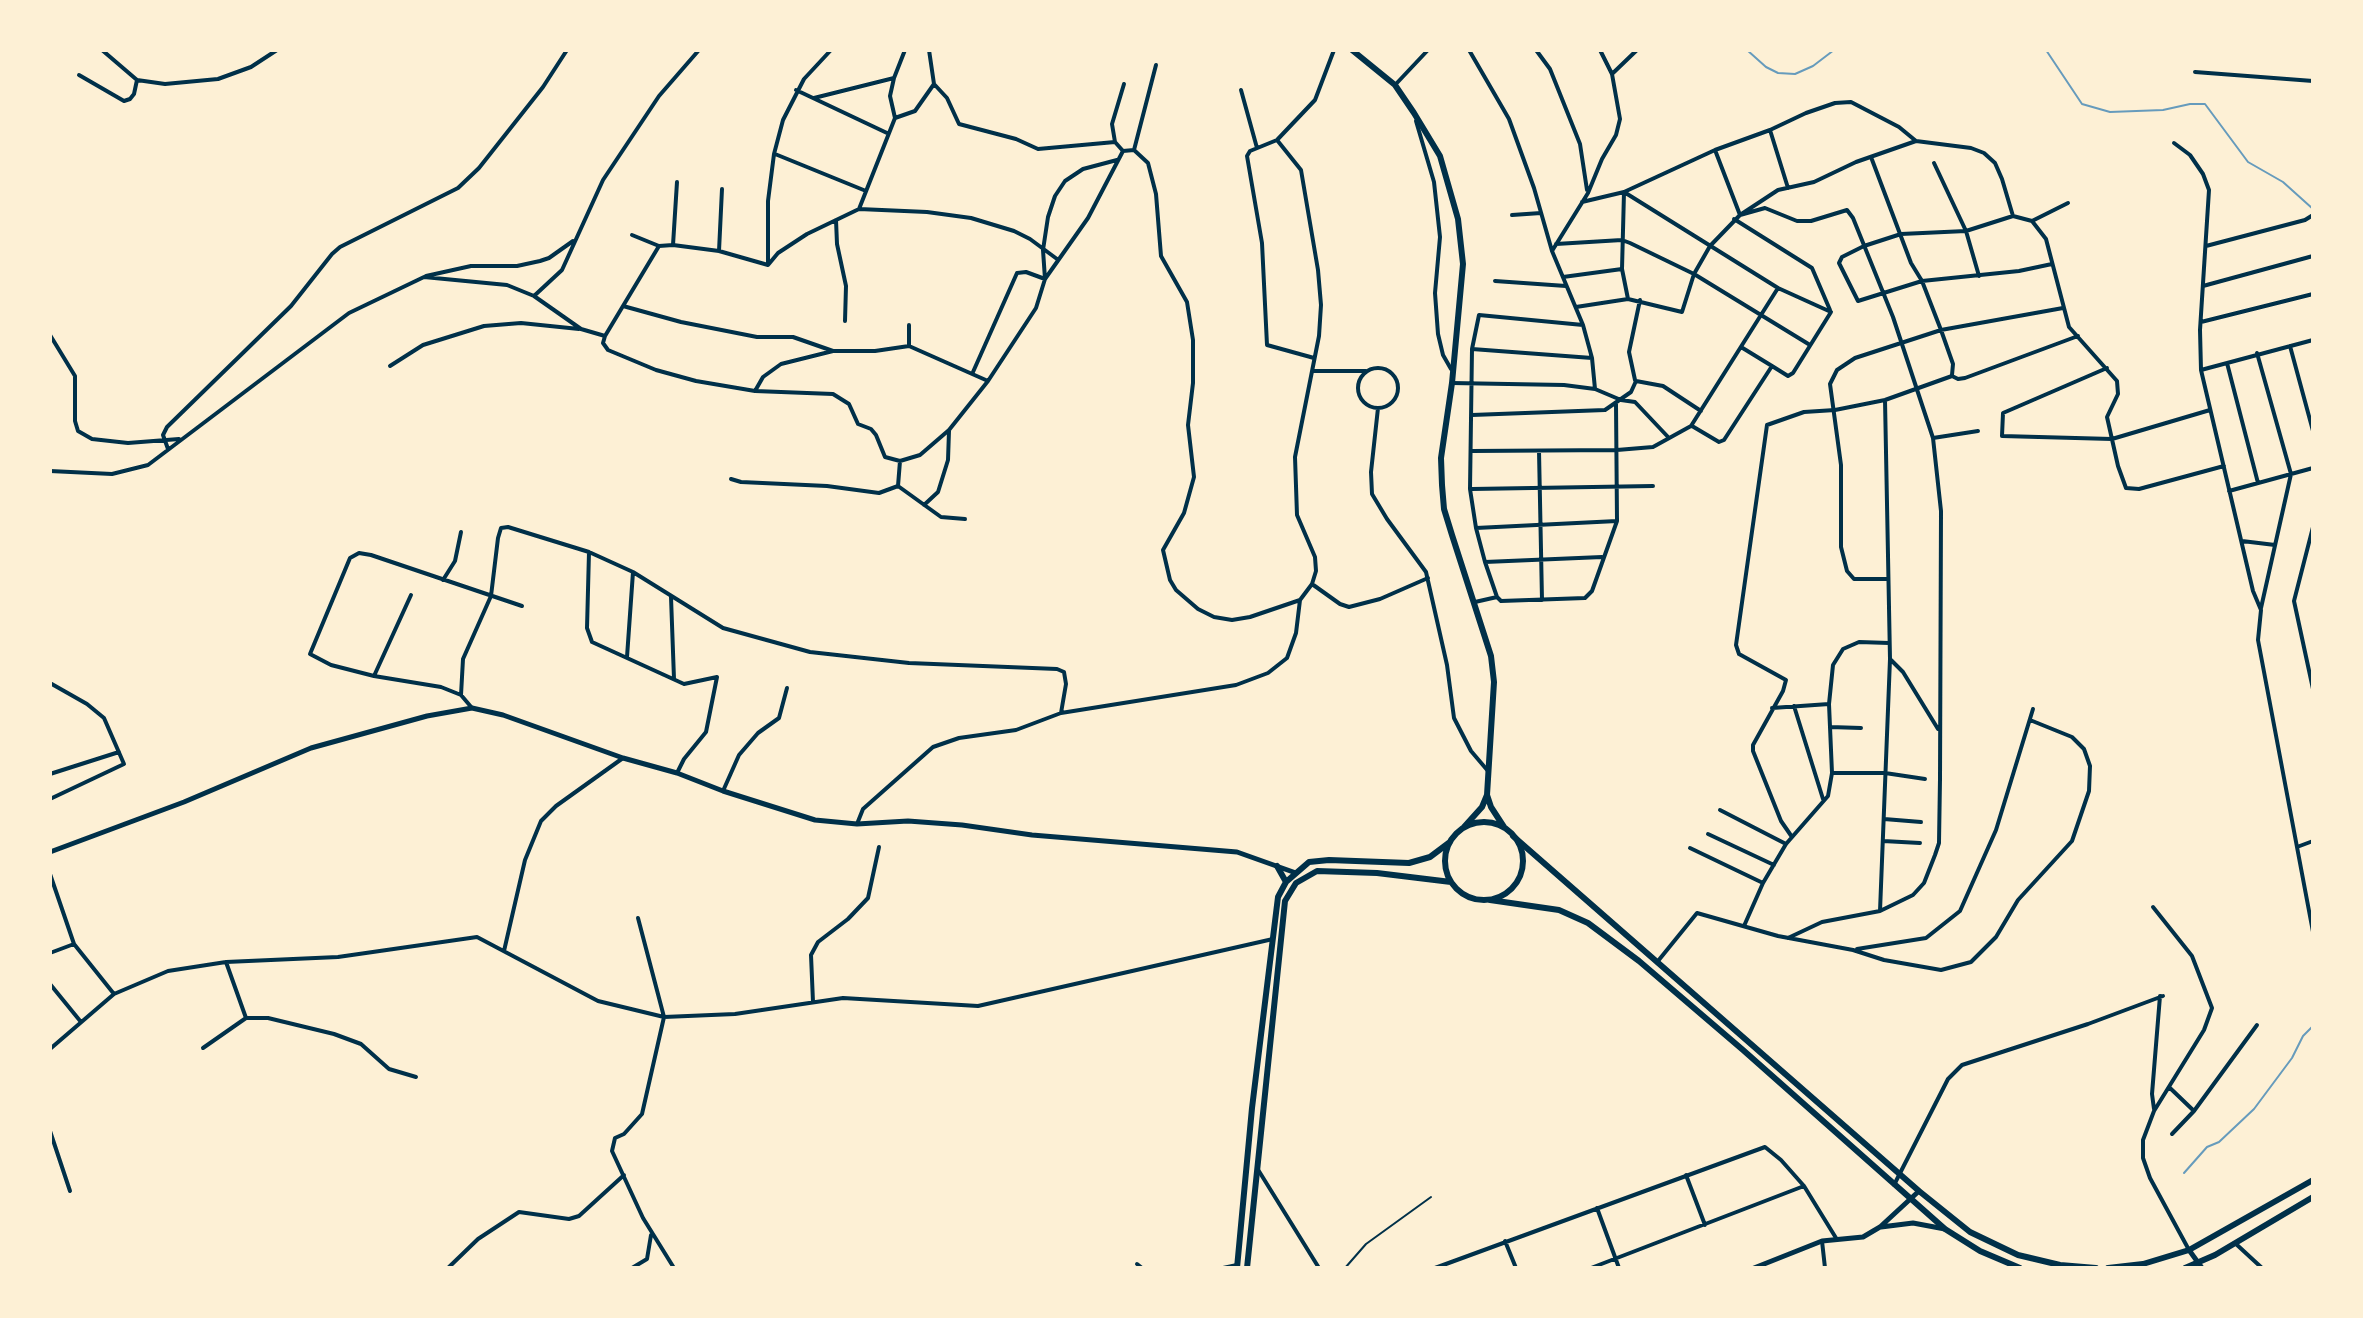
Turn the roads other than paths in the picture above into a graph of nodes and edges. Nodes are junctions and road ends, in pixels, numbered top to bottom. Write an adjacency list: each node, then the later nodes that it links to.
1 (102, 50): 20 (street)
2 (277, 50): 20 (street)
3 (567, 50): 153 (street)
4 (699, 50): 64 (street)
5 (831, 50): 25 (street)
6 (905, 50): 19 (street)
7 (929, 50): 22 (street)
8 (1334, 50): 32 (street)
9 (1352, 50): 24 (main road)
10 (1428, 50): 24 (street)
11 (1469, 50): 53 (street)
12 (1536, 50): 49 (street)
13 (1600, 50): 17 (street)
14 (1637, 50): 17 (street)
15 (1156, 65): 37 (street)
16 (2195, 72): 21 (street)
17 (1612, 74): 49 (street)
18 (79, 75): 20 (street)
19 (894, 78): 27 (street); 29 (street)
20 (137, 80)
21 (2313, 81)
22 (934, 84): 29 (street); 34 (street)
23 (1124, 84): 34 (street)
24 (1395, 85): 28 (main road)
25 (796, 90): 27 (street); 40 (street)
26 (1241, 90): 36 (street)
27 (812, 99): 31 (street)
28 (1414, 113): 127 (street); 127 (main road)
29 (895, 118): 31 (street)
30 (1770, 130): 33 (street); 38 (street); 45 (street)
31 (887, 133): 47 (street)
32 (1277, 140): 36 (street); 118 (street)
33 (1916, 141): 41 (street); 57 (street)
34 (1115, 142): 39 (street)
35 (2174, 143): 71 (street)
36 (1257, 148): 118 (street)
37 (1134, 150): 39 (street); 193 (street)
38 (1715, 150): 48 (street); 55 (street)
39 (1123, 151): 42 (street)
40 (774, 154): 47 (street); 78 (street)
41 (1871, 157): 45 (street); 62 (street)
42 (1117, 160): 72 (street); 76 (street)
43 (1934, 163): 61 (street)
44 (677, 182): 67 (street)
45 (1788, 188): 55 (street)
46 (722, 189): 73 (street)
47 (866, 191): 52 (street)
48 (1624, 192): 50 (street); 65 (street); 69 (street)
49 (1588, 193): 50 (street)
50 (1582, 202): 66 (street)
51 (2068, 203): 60 (street)
52 (859, 209): 59 (street); 72 (street)
53 (1541, 213): 54 (street); 74 (street)
54 (1512, 215)
55 (1740, 215): 58 (street); 70 (street)
56 (2313, 215): 71 (street)
57 (2013, 216): 60 (street); 61 (street)
58 (1734, 219): 69 (street); 98 (street)
59 (836, 220): 78 (street); 100 (street)
60 (2032, 221): 77 (street)
61 (1966, 231): 62 (street); 81 (street)
62 (1901, 234): 70 (street); 86 (street)
63 (632, 235): 68 (street)
64 (575, 239): 82 (street); 92 (street)
65 (1622, 240): 66 (street); 79 (street); 80 (street)
66 (1556, 244): 74 (street)
67 (673, 245): 68 (street); 73 (street)
68 (659, 246): 95 (street)
69 (1710, 246): 80 (street); 89 (street)
70 (1864, 246): 90 (street); 90 (street)
71 (2206, 246): 88 (street)
72 (1043, 250): 76 (street); 84 (street)
73 (719, 251): 78 (street)
74 (1552, 251): 83 (street)
75 (2313, 256): 88 (street)
76 (1058, 259): 84 (street)
77 (2052, 264): 81 (street); 97 (street)
78 (768, 265)
79 (1622, 269): 83 (street); 93 (street)
80 (1694, 274): 94 (street); 99 (street)
81 (1979, 276): 86 (street)
82 (424, 277): 92 (street); 151 (street)
83 (1563, 277): 87 (street)
84 (1045, 279): 128 (street); 130 (street)
85 (1495, 281): 87 (street)
86 (1922, 281): 90 (street); 105 (street)
87 (1566, 286): 96 (street)
88 (2203, 286): 101 (street)
89 (1778, 288): 98 (street); 99 (street)
90 (1883, 291): 110 (street)
91 (2313, 294): 101 (street)
92 (534, 296): 104 (street)
93 (1628, 299): 94 (street); 96 (street)
94 (1640, 300): 131 (street)
95 (623, 306): 107 (street); 116 (street)
96 (1576, 307): 103 (street)
97 (2063, 308): 105 (street); 108 (street)
98 (1831, 312): 111 (street)
99 (1760, 316): 111 (street); 114 (street)
100 (845, 321)
101 (2201, 322): 124 (street)
102 (909, 325): 112 (street)
103 (1583, 325): 115 (street); 119 (street)
104 (581, 329): 107 (street); 121 (street)
105 (1941, 330): 110 (street); 129 (street)
106 (50, 335): 153 (street)
107 (605, 336): 136 (street)
108 (2078, 336): 123 (street); 129 (street)
109 (2313, 340): 113 (street)
110 (1902, 342): 135 (street); 141 (street)
111 (1810, 345): 122 (street)
112 (909, 346): 116 (street); 128 (street)
113 (2290, 346): 117 (street); 148 (street)
114 (1741, 347): 122 (street); 143 (street)
115 (1472, 349): 119 (street); 133 (street)
116 (833, 351): 136 (street)
117 (2257, 353): 120 (street); 162 (street)
118 (1314, 358): 125 (street)
119 (1592, 358): 134 (street)
120 (2227, 363): 124 (street); 164 (street)
121 (390, 366)
122 (1772, 366): 145 (street)
123 (2107, 368): 152 (street); 152 (street)
124 (2201, 370): 142 (street)
125 (1312, 371): 126 (street); 188 (street)
126 (1368, 371): 140 (street); 140 (street)
127 (1453, 372): 132 (main road)
128 (973, 373): 130 (street)
129 (1952, 376): 135 (street)
130 (988, 381): 146 (street)
131 (1636, 381): 137 (street); 143 (street)
132 (1452, 383): 133 (street); 195 (main road)
133 (1472, 385): 134 (street); 144 (street)
134 (1595, 389): 137 (street)
135 (1918, 389): 138 (street); 150 (street)
136 (755, 391): 158 (street)
137 (1621, 400): 139 (street); 149 (street)
138 (1885, 400): 141 (street); 186 (street)
139 (1616, 404): 144 (street); 155 (street)
140 (1378, 408): 185 (street)
141 (1835, 410): 186 (street); 210 (street)
142 (2210, 410): 152 (street); 159 (street)
143 (1701, 411): 145 (street)
144 (1472, 415): 156 (street)
145 (1691, 426): 149 (street)
146 (949, 430): 158 (street); 171 (street)
147 (1978, 431): 150 (street)
148 (2313, 431)
149 (1669, 438): 155 (street)
150 (1933, 438): 216 (street)
151 (181, 439): 153 (street); 154 (street)
152 (2112, 439): 159 (street)
153 (164, 441): 154 (street)
154 (168, 449): 161 (street)
155 (1617, 450): 157 (street); 167 (street)
156 (1472, 451): 157 (street); 169 (street)
157 (1539, 451): 168 (street)
158 (900, 461): 165 (street)
159 (2224, 466): 170 (street)
160 (2313, 468): 162 (street)
161 (50, 471)
162 (2291, 474): 164 (street); 179 (street)
163 (731, 479): 165 (street)
164 (2258, 483): 170 (street)
165 (898, 486): 171 (street)
166 (1653, 486): 167 (street)
167 (1617, 487): 168 (street); 173 (street)
168 (1540, 488): 169 (street); 174 (street)
169 (1470, 489): 176 (street)
170 (2229, 491): 178 (street)
171 (924, 505): 172 (street)
172 (965, 519)
173 (1617, 521): 174 (street); 181 (street)
174 (1541, 525): 176 (street); 182 (street)
175 (2313, 527): 205 (street)
176 (1476, 528): 183 (street)
177 (461, 532): 187 (street)
178 (2242, 541): 179 (street); 197 (street)
179 (2275, 545): 197 (street)
180 (589, 552): 184 (street); 190 (street); 199 (street)
181 (1602, 557): 182 (street); 194 (street)
182 (1541, 561): 183 (street); 194 (street)
183 (1485, 562): 192 (street)
184 (633, 572): 191 (street); 199 (street)
185 (1428, 578): 188 (street); 219 (street)
186 (1888, 579): 198 (street)
187 (443, 580): 190 (street); 201 (street)
188 (1312, 584): 193 (street)
189 (411, 595): 201 (street)
190 (491, 596): 196 (street); 206 (street)
191 (671, 597): 202 (street); 212 (street)
192 (1497, 597): 194 (street); 195 (street)
193 (1300, 600): 212 (street)
194 (1542, 600)
195 (1475, 602): 219 (main road)
196 (522, 606)
197 (2261, 610): 244 (street)
198 (1889, 643): 200 (street); 207 (street)
199 (627, 657): 202 (street)
200 (1890, 659): 216 (street); 222 (street)
201 (374, 676): 206 (street)
202 (674, 679): 220 (street)
203 (50, 683): 217 (street)
204 (787, 688): 225 (street)
205 (2313, 689)
206 (461, 695): 209 (street)
207 (1829, 704): 208 (street); 214 (street)
208 (1794, 706): 210 (street); 228 (street)
209 (472, 708): 218 (street); 246 (street)
210 (1772, 708): 237 (street)
211 (2033, 709): 213 (street)
212 (1061, 713): 232 (street)
213 (2030, 720): 264 (street); 264 (street)
214 (1830, 727): 215 (street); 221 (street)
215 (1861, 728)
216 (1940, 731): 256 (street)
217 (119, 752): 223 (street); 227 (street)
218 (623, 758): 220 (street); 265 (street)
219 (1488, 771): 226 (main road)
220 (677, 773): 225 (street)
221 (1832, 773): 222 (street); 228 (street)
222 (1885, 773): 224 (street); 230 (street)
223 (50, 774)
224 (1925, 779)
225 (723, 791): 232 (street)
226 (1487, 795): 233 (main road); 234 (main road)
227 (50, 799)
228 (1824, 800): 237 (street)
229 (1720, 810): 242 (street)
230 (1884, 819): 231 (street); 238 (street)
231 (1921, 822)
232 (857, 824): 248 (street)
233 (1464, 827): 234 (main road); 240 (main road)
234 (1505, 829): 236 (main road)
235 (1708, 834): 247 (street)
236 (1513, 836): 254 (main road); 267 (main road)
237 (1792, 837): 242 (street)
238 (1883, 841): 241 (street); 256 (street)
239 (2313, 841): 244 (street)
240 (1450, 842): 249 (main road); 252 (main road)
241 (1920, 843)
242 (1786, 844): 247 (street)
243 (879, 847): 271 (street)
244 (2297, 847): 259 (street)
245 (1690, 848): 253 (street)
246 (50, 852)
247 (1774, 865): 253 (street)
248 (1277, 866): 249 (street); 251 (main road)
249 (1296, 873): 251 (main road)
250 (50, 874): 263 (street)
251 (1286, 882): 262 (main road)
252 (1451, 882): 254 (main road); 260 (main road)
253 (1763, 883): 258 (street)
254 (1490, 900): 289 (main road)
255 (2153, 907): 279 (street)
256 (1880, 911): 261 (street)
257 (638, 918): 272 (street)
258 (1744, 926): 261 (street); 267 (street)
259 (2313, 932)
260 (1282, 938): 262 (street); 284 (main road)
261 (1788, 938): 264 (street)
262 (1272, 939): 271 (street); 308 (main road)
263 (74, 944): 266 (street); 270 (street)
264 (1853, 950)
265 (504, 951): 268 (street); 272 (street)
266 (50, 953)
267 (1658, 961): 285 (main road)
268 (226, 962): 270 (street); 273 (street)
269 (50, 984): 274 (street)
270 (114, 994): 274 (street)
271 (813, 1002): 272 (street)
272 (664, 1017): 286 (street)
273 (246, 1018): 276 (street); 278 (street)
274 (82, 1023): 277 (street)
275 (2257, 1025): 281 (street)
276 (203, 1048)
277 (50, 1049)
278 (416, 1077)
279 (2170, 1088): 280 (street); 281 (street)
280 (2154, 1111): 285 (street); 305 (street)
281 (2194, 1111): 283 (street)
282 (50, 1131): 291 (street)
283 (2172, 1134)
284 (1257, 1168): 313 (main road); 314 (street)
285 (1902, 1174): 289 (street); 292 (main road)
286 (624, 1175): 300 (street); 309 (street)
287 (1686, 1175): 290 (street); 296 (street); 297 (street)
288 (2313, 1180): 305 (main road)
289 (1894, 1185): 295 (main road)
290 (1804, 1186): 297 (street); 301 (street)
291 (70, 1191)
292 (1919, 1191): 295 (street); 323 (main road)
293 (1431, 1197): 315 (lane)
294 (2313, 1197): 304 (main road)
295 (1911, 1199): 298 (street); 299 (main road)
296 (1597, 1208): 302 (street); 306 (street)
297 (1705, 1225): 306 (street)
298 (1880, 1227): 299 (street); 301 (street)
299 (1945, 1229): 322 (main road)
300 (651, 1233): 310 (street); 311 (street)
301 (1836, 1238): 303 (street)
302 (1505, 1241): 316 (street); 317 (street)
303 (1822, 1241): 320 (street); 321 (street)
304 (2236, 1244): 307 (main road); 326 (street)
305 (2189, 1250): 307 (street); 324 (main road)
306 (1615, 1259): 318 (street); 319 (street)
307 (2200, 1266): 325 (main road)
308 (1237, 1267): 312 (street)
309 (448, 1268)
310 (632, 1268)
311 (674, 1268)
312 (1223, 1268)
313 (1247, 1268)
314 (1319, 1268)
315 (1345, 1268)
316 (1435, 1268)
317 (1516, 1268)
318 (1591, 1268)
319 (1619, 1268)
320 (1754, 1268)
321 (1825, 1268)
322 (2020, 1268)
323 (2096, 1268)
324 (2108, 1268)
325 (2185, 1268)
326 (2262, 1268)

